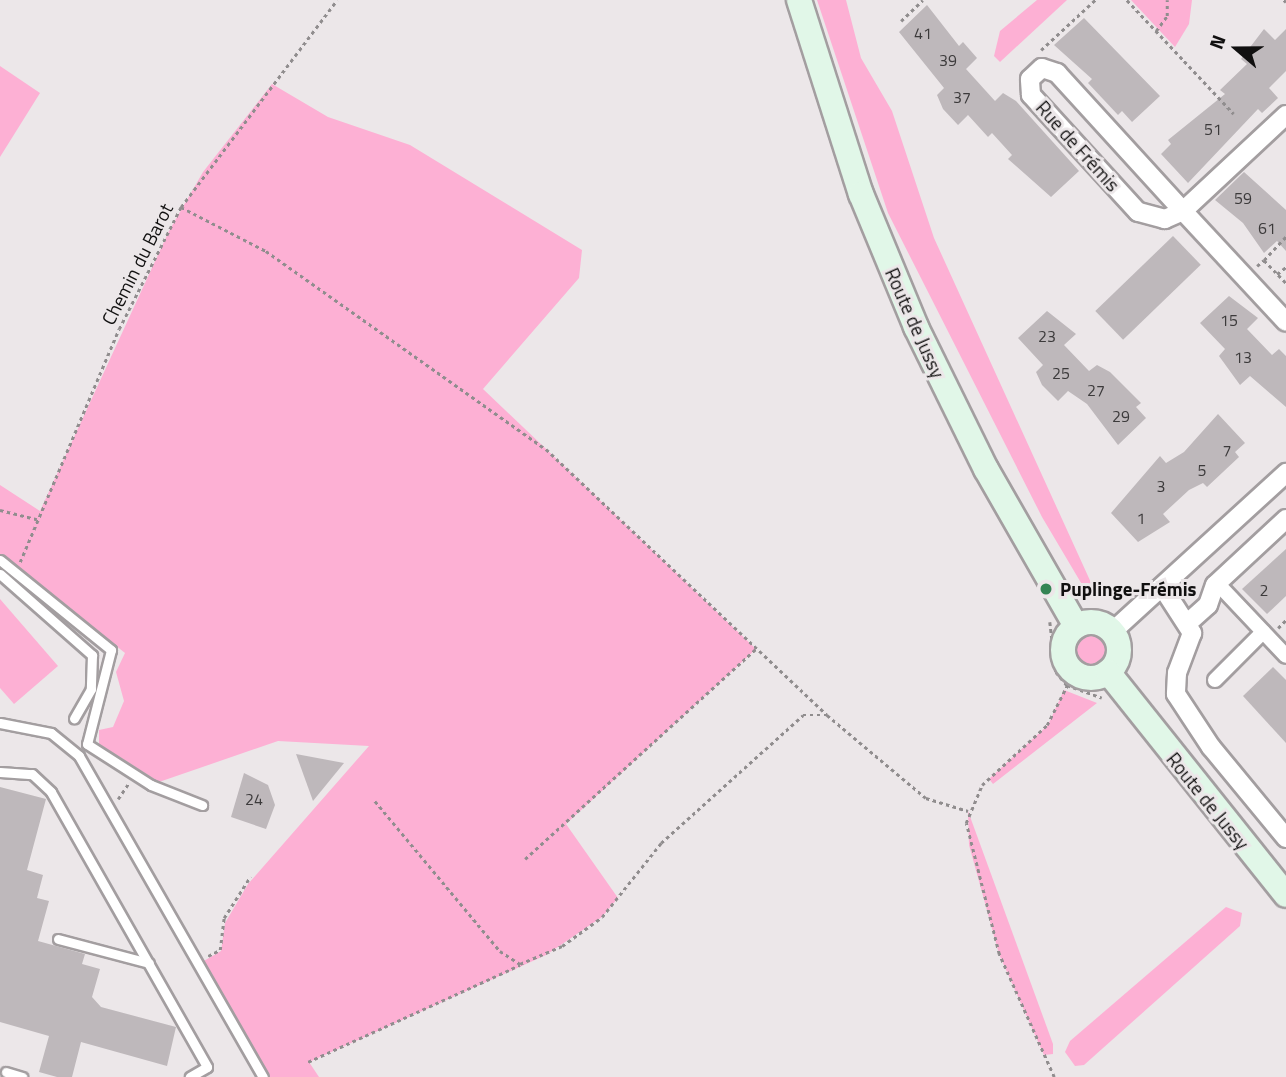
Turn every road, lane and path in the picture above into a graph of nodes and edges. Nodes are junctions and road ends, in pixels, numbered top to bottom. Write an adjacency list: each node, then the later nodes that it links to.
1 (337, 0): 12 (path, Chemin du Barot)
2 (799, 0): 31 (main road, Route de Jussy)
3 (923, 0): 7 (path)
4 (1094, 0): 9 (path)
5 (1127, 0): 8 (path)
6 (1167, 0): 8 (path)
7 (901, 21)
8 (1156, 31): 10 (path)
9 (1035, 72): 13 (street, Rue de Frémis); 13 (street, Rue de Frémis)
10 (1234, 114)
11 (1286, 115): 13 (street)
12 (181, 207): 23 (path, Chemin du Barot); 34 (path)
13 (1183, 211): 18 (street, Rue de Frémis)
14 (1286, 236): 15 (path)
15 (1264, 260): 17 (path); 18 (path)
16 (1286, 267): 17 (path)
17 (1278, 274): 19 (path)
18 (1244, 277): 20 (street, Rue de Frémis)
19 (1286, 284)
20 (1286, 322)
21 (1286, 474): 29 (street)
22 (0, 510): 23 (path)
23 (38, 519): 26 (path, Chemin du Barot)
24 (1286, 519): 28 (street)
25 (0, 560): 26 (lane)
26 (13, 571): 43 (lane)
27 (0, 574): 40 (lane)
28 (1217, 583): 30 (street); 33 (street)
29 (1163, 588): 30 (street); 32 (street)
30 (1189, 621): 48 (street)
31 (1076, 626): 32 (main road); 36 (main road)
32 (1112, 632): 37 (main road)
33 (1263, 632): 35 (street); 38 (street)
34 (756, 649): 39 (path); 49 (path)
35 (1286, 656)
36 (1074, 672): 37 (main road); 47 (path)
37 (1108, 672): 51 (main road, Route de Jussy)
38 (1215, 680)
39 (827, 715): 47 (path); 55 (path)
40 (74, 719)
41 (0, 723): 60 (lane)
42 (0, 772): 54 (lane)
43 (134, 776): 45 (path); 46 (lane)
44 (374, 802): 55 (path)
45 (117, 804)
46 (202, 805)
47 (968, 811): 61 (path)
48 (1286, 838)
49 (525, 859)
50 (250, 877): 53 (path)
51 (1286, 895)
52 (58, 939): 54 (lane)
53 (197, 948)
54 (149, 963): 59 (lane)
55 (523, 964): 56 (path)
56 (308, 1062)
57 (6, 1072): 58 (lane)
58 (22, 1077)
59 (190, 1077)
60 (263, 1077)
61 (1054, 1077)

